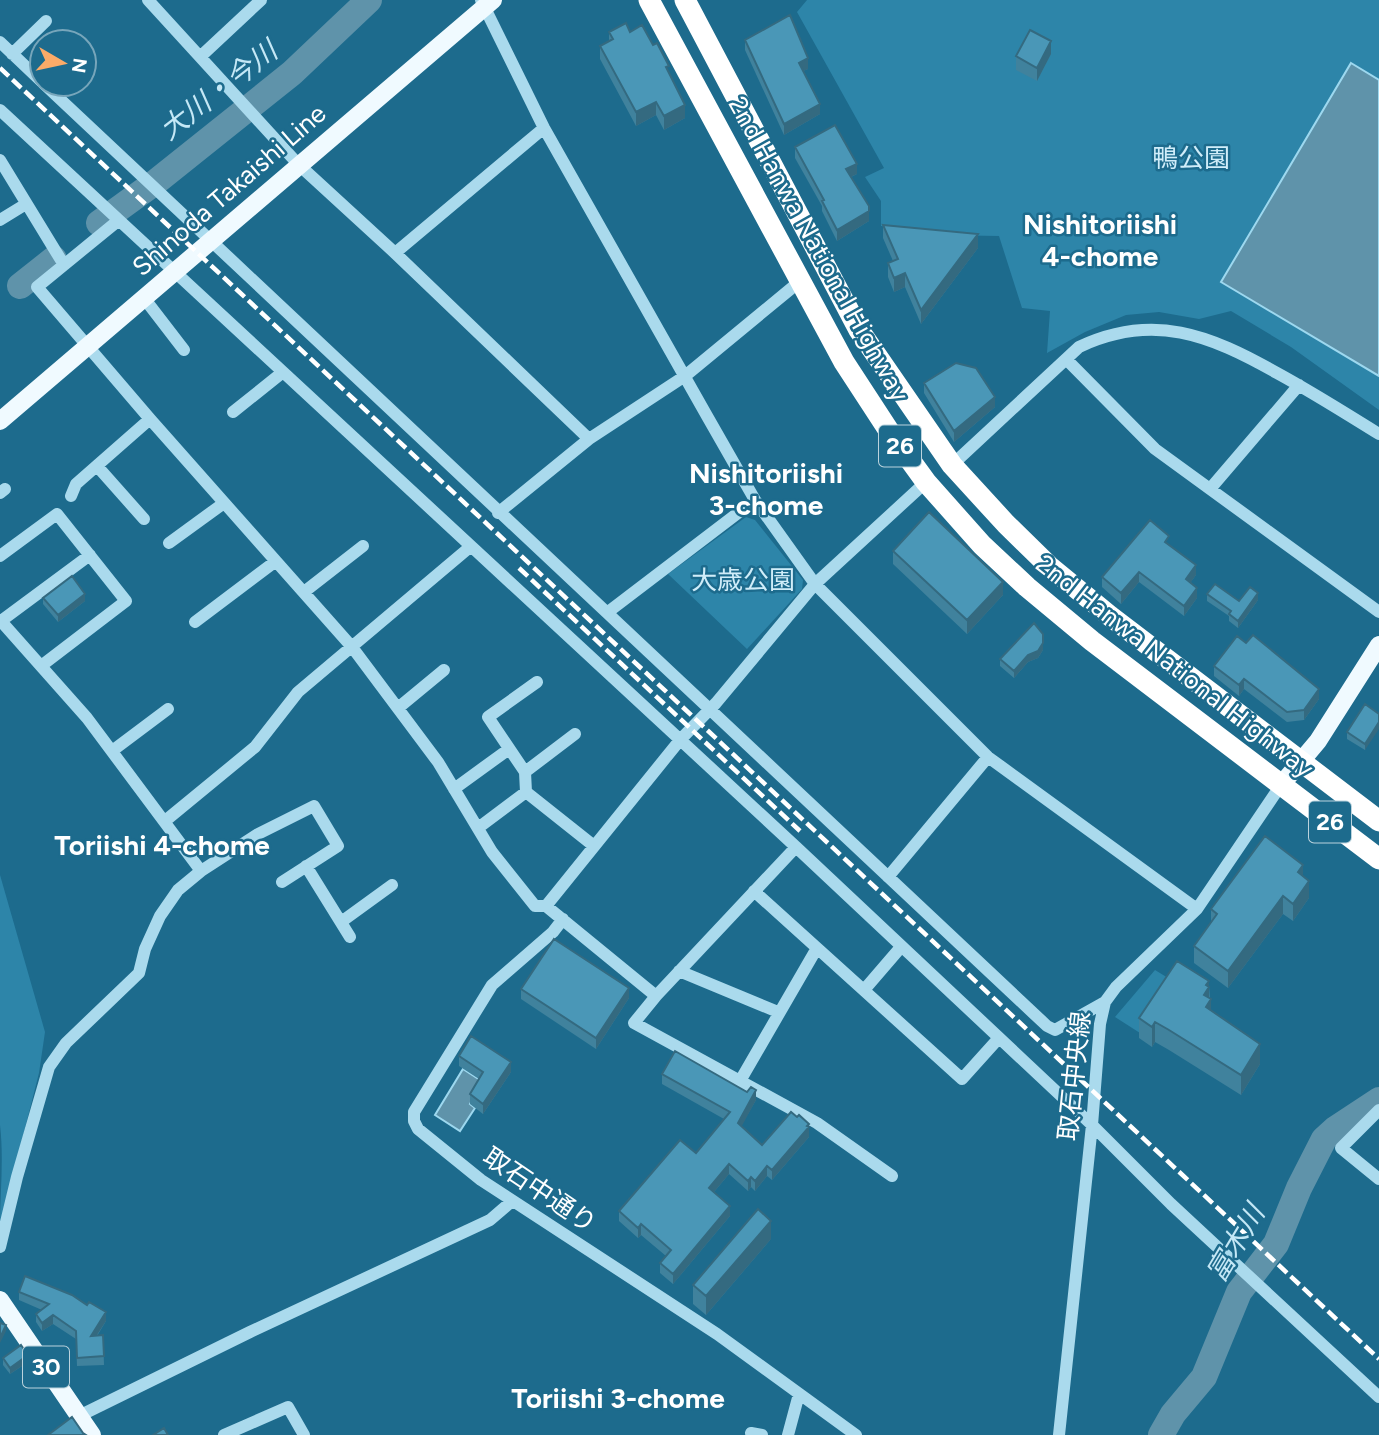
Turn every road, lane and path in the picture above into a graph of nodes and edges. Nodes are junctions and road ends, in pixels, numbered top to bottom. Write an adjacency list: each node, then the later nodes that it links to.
1 (148, 0): 9 (street)
2 (261, 0): 9 (street)
3 (649, 0): 23 (highway, 2nd Hanwa National Highway / 26)
4 (685, 0): 36 (highway, 2nd Hanwa National Highway / 26)
5 (486, 2): 13 (street); 15 (main road, Shinoda Takaishi Line)
6 (46, 21): 8 (street)
7 (0, 42): 8 (street)
8 (12, 54): 10 (street)
9 (200, 57): 15 (street)
10 (28, 69)
11 (59, 98): 19 (street)
12 (0, 110): 18 (street)
13 (544, 128): 20 (street); 29 (street)
14 (0, 160): 16 (street)
15 (299, 164): 19 (main road, Shinoda Takaishi Line); 20 (street)
16 (26, 204): 17 (street); 21 (street)
17 (0, 220)
18 (119, 220): 21 (street); 22 (street)
19 (209, 241): 22 (main road, Shinoda Takaishi Line); 43 (street)
20 (395, 253): 35 (street)
21 (64, 265): 25 (street)
22 (174, 271): 24 (main road, Shinoda Takaishi Line); 28 (street)
23 (799, 282): 29 (street); 38 (highway, 2nd Hanwa National Highway / 26)
24 (144, 298): 25 (main road, Shinoda Takaishi Line); 26 (street)
25 (87, 347): 32 (street); 33 (main road, Shinoda Takaishi Line)
26 (184, 350)
27 (1066, 359): 30 (street); 36 (street); 39 (street)
28 (283, 372): 31 (street); 47 (street)
29 (685, 376): 35 (street); 41 (street)
30 (1299, 385): 34 (street); 39 (street)
31 (233, 412)
32 (150, 419): 37 (street); 42 (street)
33 (0, 421)
34 (1379, 434)
35 (589, 439): 43 (street)
36 (952, 465): 70 (highway, 2nd Hanwa National Highway / 26)
37 (97, 466): 40 (street); 44 (street)
38 (926, 482): 51 (street); 72 (highway, 2nd Hanwa National Highway / 26)
39 (1210, 489): 54 (street)
40 (71, 496)
41 (755, 500): 51 (street); 53 (street)
42 (224, 503): 45 (street); 50 (street)
43 (498, 513): 53 (street)
44 (144, 519)
45 (169, 542)
46 (363, 546): 52 (street)
47 (470, 547): 58 (street); 66 (street)
48 (90, 555): 49 (street); 55 (street); 59 (street)
49 (0, 556)
50 (276, 561): 52 (street); 56 (street)
51 (815, 584): 63 (street); 69 (street)
52 (304, 592): 58 (street)
53 (608, 612): 63 (street)
54 (1379, 612)
55 (1, 620): 59 (street)
56 (195, 622)
57 (1379, 645): 70 (main road)
58 (352, 647): 62 (street); 75 (street)
59 (41, 666): 68 (street)
60 (444, 670): 62 (street)
61 (537, 682): 67 (street)
62 (398, 708): 73 (street)
63 (709, 708): 66 (street); 83 (street)
64 (168, 709): 68 (street)
65 (575, 734): 71 (street)
66 (680, 740): 78 (street); 79 (street)
67 (509, 749): 71 (street); 73 (street)
68 (112, 751): 75 (street)
69 (988, 757): 83 (street); 88 (street)
70 (1301, 762): 72 (main road); 76 (highway, 2nd Hanwa National Highway / 26)
71 (525, 772): 74 (street)
72 (1281, 785): 80 (highway, 2nd Hanwa National Highway / 26); 88 (street, 取石中央線)
73 (454, 789): 77 (street)
74 (526, 792): 77 (street); 78 (street)
75 (165, 821): 82 (street)
76 (1379, 821)
77 (478, 828): 87 (street)
78 (594, 846): 87 (street)
79 (796, 847): 86 (street); 92 (street)
80 (1379, 859)
81 (306, 866): 82 (street); 84 (street); 90 (street)
82 (201, 872): 106 (street)
83 (888, 877): 97 (street)
84 (282, 881)
85 (392, 885): 90 (street)
86 (754, 891): 93 (street); 94 (street)
87 (546, 906): 89 (street)
88 (1197, 909): 97 (street, 取石中央線)
89 (563, 919): 96 (street); 105 (street, 取石中通り)
90 (341, 922): 91 (street)
91 (350, 937)
92 (901, 947): 95 (street); 99 (street)
93 (817, 948): 95 (street); 98 (street)
94 (679, 971): 96 (street); 98 (street)
95 (864, 990): 99 (street)
96 (656, 996): 100 (street)
97 (1105, 1002): 102 (street, 取石中央線)
98 (778, 1012): 100 (street)
99 (998, 1039): 102 (street)
100 (740, 1081): 103 (street)
101 (1379, 1110): 104 (street)
102 (1092, 1125): 109 (street); 116 (street, 取石中央線)
103 (892, 1176)
104 (1379, 1179)
105 (512, 1201): 108 (street, 取石中通り); 110 (street)
106 (0, 1247)
107 (0, 1300): 110 (main road, 30)
108 (799, 1394): 114 (street); 115 (street, 取石中通り)
109 (1379, 1397)
110 (79, 1416): 111 (main road, 30)
111 (92, 1435)
112 (224, 1435): 113 (street)
113 (304, 1435)
114 (788, 1435)
115 (856, 1435)
116 (1059, 1435)

